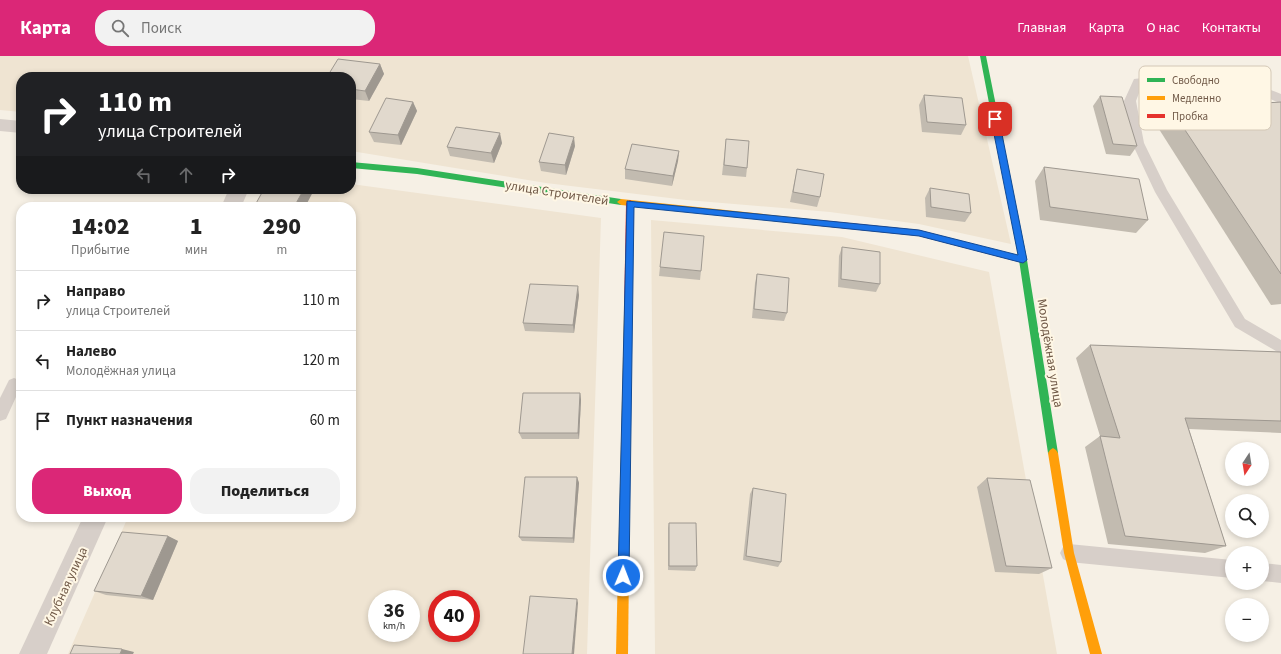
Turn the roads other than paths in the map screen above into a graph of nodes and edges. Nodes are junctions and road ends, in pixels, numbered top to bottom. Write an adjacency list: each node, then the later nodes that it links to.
1 (983, 56): 9 (street, Молодёжная улица)
2 (1139, 82): 10 (lane)
3 (1271, 95): 4 (lane)
4 (1281, 99)
5 (0, 124): 6 (street)
6 (16, 126)
7 (356, 165): 8 (street, улица Строителей)
8 (630, 203): 9 (street, улица Строителей); 19 (street)
9 (1023, 260): 14 (street, Молодёжная улица)
10 (1281, 348)
11 (12, 385): 12 (lane)
12 (0, 414)
13 (94, 522): 18 (street, Клубная улица)
14 (1069, 553): 15 (lane); 20 (street, Молодёжная улица)
15 (1225, 568)
16 (1269, 573): 17 (lane)
17 (1281, 574)
18 (33, 654)
19 (622, 654)
20 (1096, 654)

